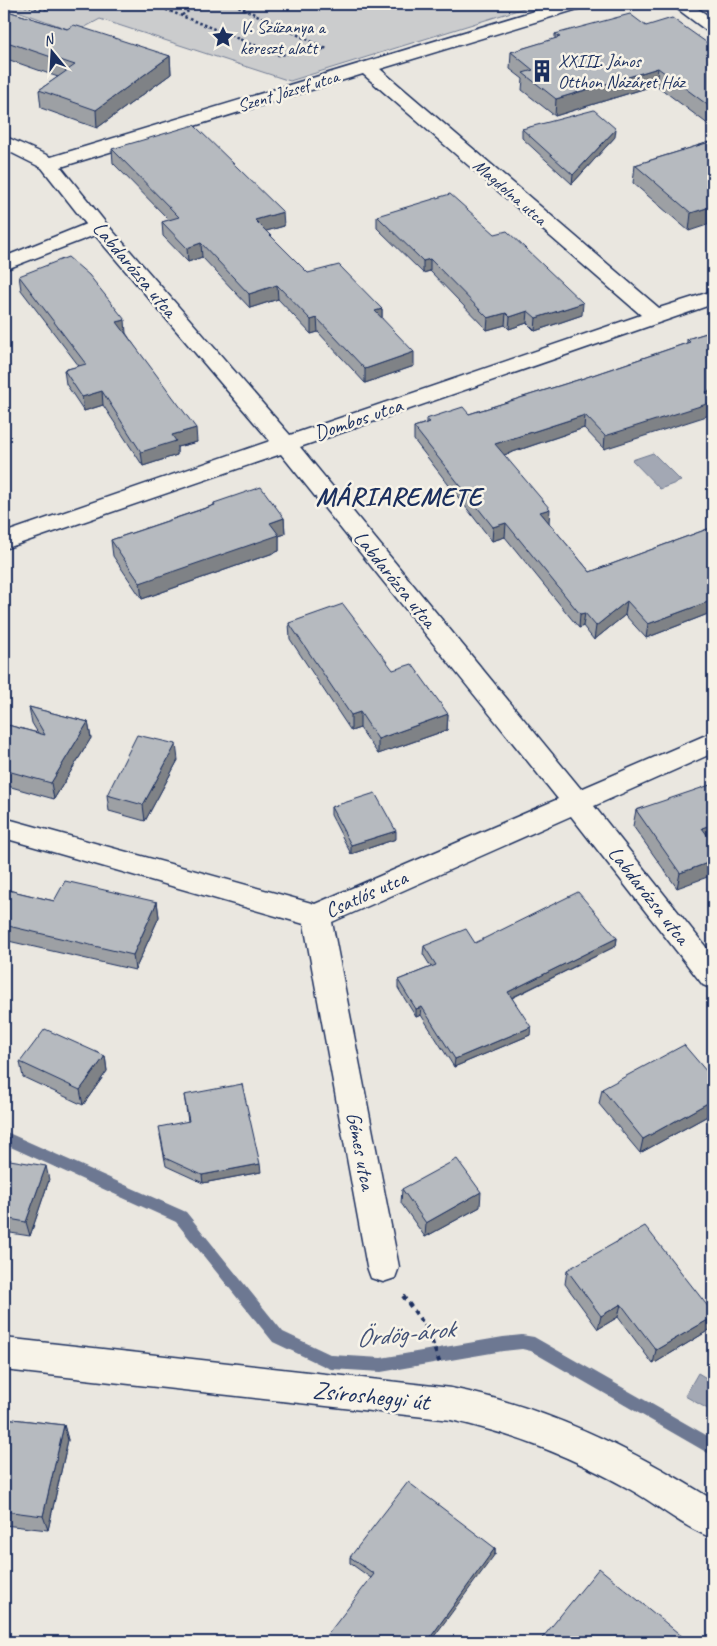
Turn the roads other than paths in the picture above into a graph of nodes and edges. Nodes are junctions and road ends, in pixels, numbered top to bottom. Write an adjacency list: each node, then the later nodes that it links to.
1 (575, 4): 4 (street, Szent József utca)
2 (680, 4): 3 (street)
3 (713, 27)
4 (366, 68): 6 (street, Szent József utca); 10 (street, Magdolna utca)
5 (4, 142): 6 (street)
6 (49, 164): 7 (street, Labdarózsa utca)
7 (98, 226): 8 (street); 11 (street, Labdarózsa utca)
8 (4, 264)
9 (713, 297): 10 (street, Dombos utca)
10 (655, 316): 11 (street, Dombos utca)
11 (285, 444): 12 (street, Dombos utca); 14 (street, Labdarózsa utca)
12 (4, 541)
13 (713, 742): 14 (street, Csatlós utca)
14 (576, 801): 16 (street, Csatlós utca); 17 (street, Labdarózsa utca)
15 (4, 828): 16 (street, Csatlós utca)
16 (317, 916): 18 (street, Gémes utca)
17 (713, 978)
18 (384, 1267)
19 (4, 1354): 20 (street, Zsíroshegyi út)
20 (713, 1520)

